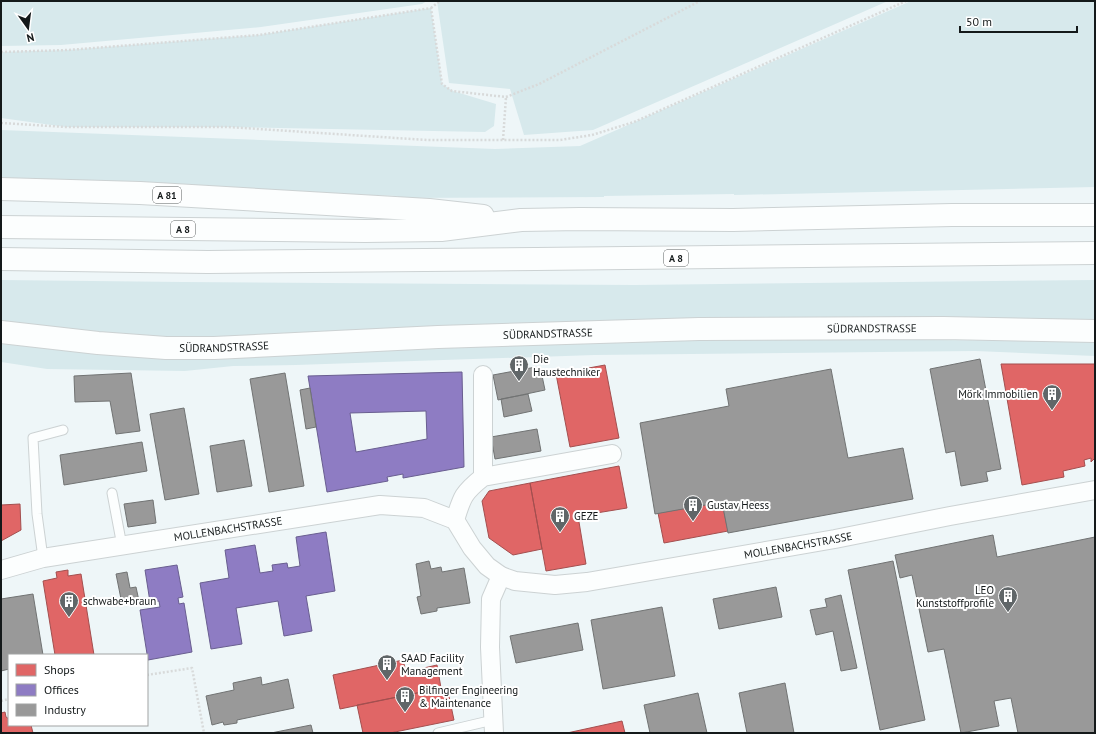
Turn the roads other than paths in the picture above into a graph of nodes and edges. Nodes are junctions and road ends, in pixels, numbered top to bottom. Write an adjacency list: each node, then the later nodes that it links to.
1 (1, 189): 3 (main road, A 81)
2 (1095, 215): 3 (main road, A 8)
3 (521, 220): 4 (main road, A 8)
4 (1, 227)
5 (1095, 253): 6 (main road, A 8)
6 (1, 259)
7 (1095, 331): 8 (main road, SÜDRANDSTRASSE)
8 (1, 332)
9 (483, 376): 12 (street)
10 (63, 430): 17 (lane)
11 (612, 454): 12 (street)
12 (483, 477): 15 (street)
13 (1095, 490): 19 (street, MOLLENBACHSTRASSE)
14 (112, 493): 16 (lane)
15 (455, 520): 16 (street, MOLLENBACHSTRASSE); 19 (street, MOLLENBACHSTRASSE)
16 (122, 546): 17 (street, MOLLENBACHSTRASSE)
17 (43, 558): 18 (street, MOLLENBACHSTRASSE)
18 (1, 570)
19 (501, 576): 20 (street)
20 (493, 727): 21 (lane)
21 (438, 733)

